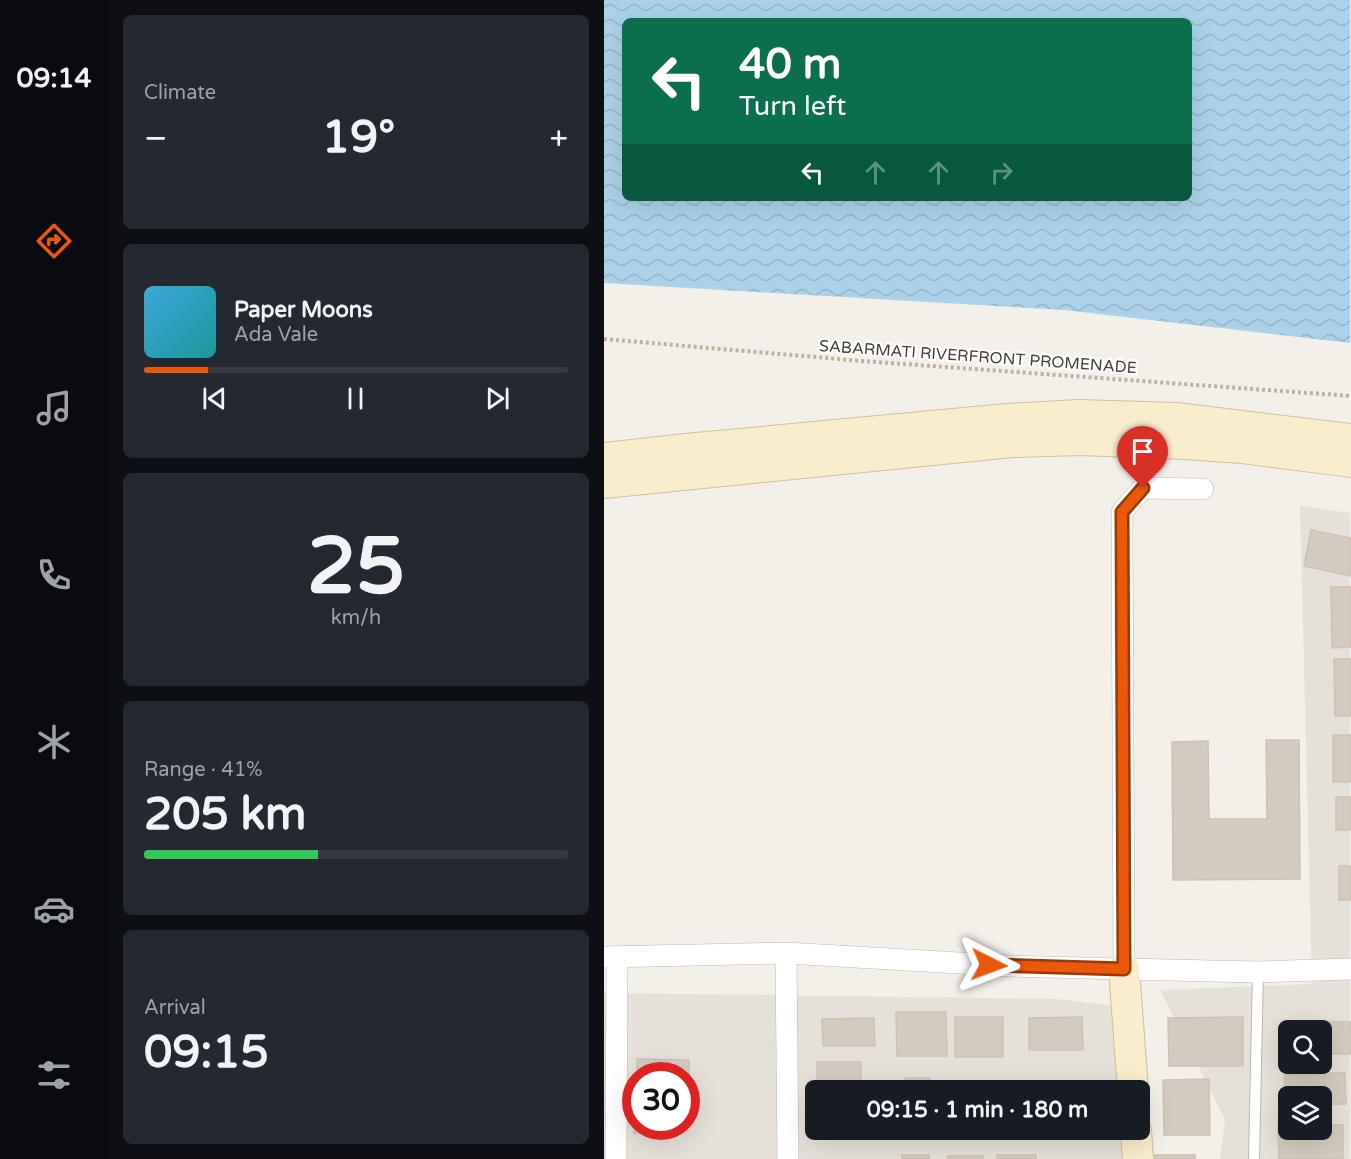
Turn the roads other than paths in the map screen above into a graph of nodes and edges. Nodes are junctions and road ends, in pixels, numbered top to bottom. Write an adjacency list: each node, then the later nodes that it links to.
1 (1351, 439): 2 (street)
2 (604, 458)
3 (1351, 462): 4 (street)
4 (604, 483)
5 (1203, 489): 8 (street)
6 (786, 953): 7 (street); 8 (street); 14 (street)
7 (610, 957): 13 (street)
8 (1124, 969): 10 (street); 11 (street)
9 (1351, 969): 10 (street)
10 (1258, 972): 16 (lane)
11 (1132, 1080)
12 (1137, 1140): 15 (street)
13 (616, 1159)
14 (788, 1159)
15 (1138, 1159)
16 (1254, 1159)

